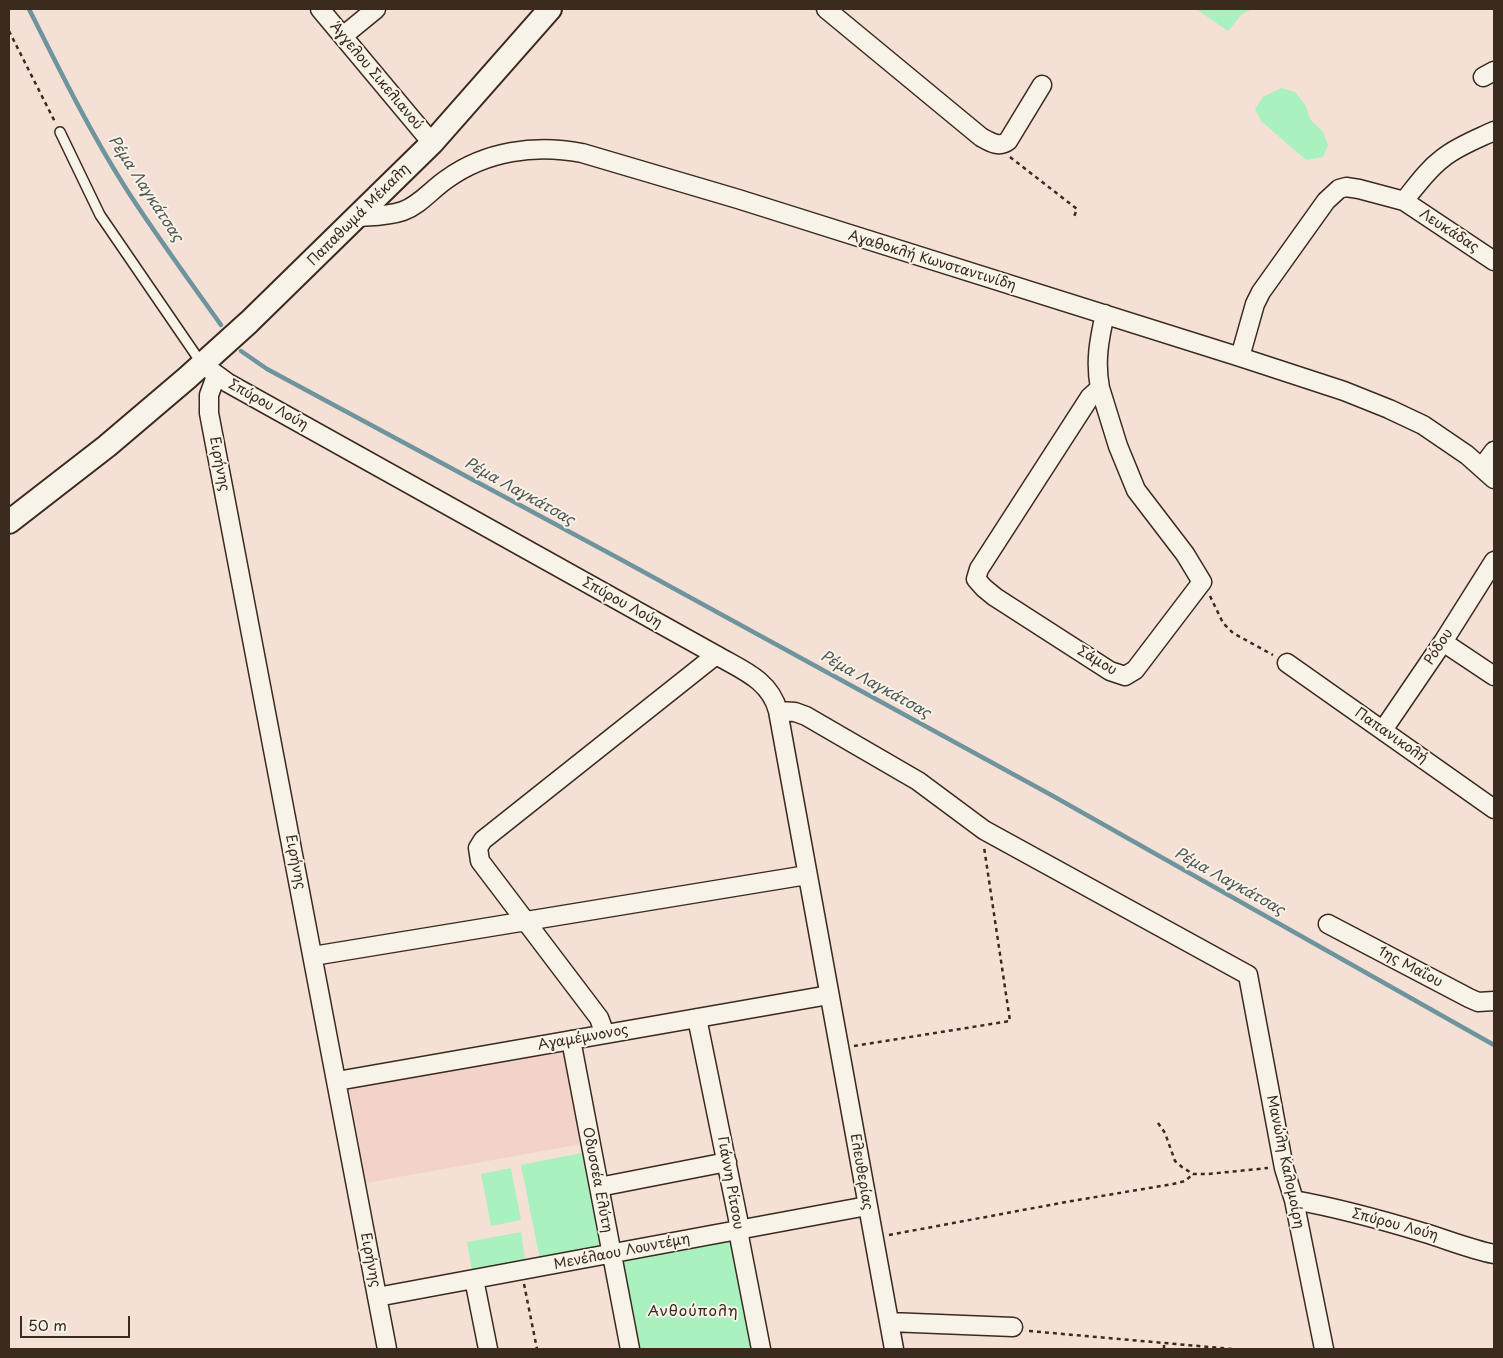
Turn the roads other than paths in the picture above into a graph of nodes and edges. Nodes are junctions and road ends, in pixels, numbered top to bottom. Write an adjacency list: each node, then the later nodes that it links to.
1 (320, 9): 5 (street, Άγγελου Σικελιανού)
2 (376, 9): 5 (street)
3 (550, 9): 9 (street, Παπαθωμά Μέκαλη)
4 (826, 9): 6 (street)
5 (343, 36): 9 (street, Άγγελου Σικελιανού)
6 (1042, 85)
7 (1494, 131): 10 (street)
8 (60, 132): 15 (lane)
9 (432, 143): 11 (street, Παπαθωμά Μέκαλη)
10 (1404, 201): 12 (street, Λευκάδας); 14 (street, Λευκάδας)
11 (358, 217): 13 (street, Αγαθοκλή Κωνσταντινίδη); 15 (street, Παπαθωμά Μέκαλη)
12 (1494, 261)
13 (1104, 314): 14 (street, Αγαθοκλή Κωνσταντινίδη); 16 (street)
14 (1240, 357): 18 (street, Αγαθοκλή Κωνσταντινίδη)
15 (209, 370): 19 (street, Παπαθωμά Μέκαλη); 22 (street, Σπύρου Λούη); 31 (street, Ειρήνης)
16 (1100, 388): 16 (street, Σάμου)
17 (1494, 451): 18 (street)
18 (1488, 473)
19 (9, 522)
20 (1494, 561): 21 (street, Ρόδου)
21 (1443, 642): 24 (street); 26 (street, Ρόδου)
22 (716, 655): 25 (street, Σπύρου Λούη); 29 (street)
23 (1287, 663): 26 (street, Παπανικολή)
24 (1494, 676)
25 (778, 711): 28 (street, Σπύρου Λούη); 40 (street, Μανώλη Καλομοίρη)
26 (1382, 730): 27 (street, Παπανικολή)
27 (1492, 802)
28 (807, 875): 29 (street); 32 (street, Σπύρου Λούη)
29 (527, 921): 31 (street); 35 (street)
30 (1328, 924): 33 (street, 1ης Μαΐου)
31 (313, 956): 37 (street, Ειρήνης)
32 (829, 995): 34 (street, Αγαμέμνονoς); 41 (street, Ελευθερίας)
33 (1494, 1001)
34 (697, 1018): 35 (street, Αγαμέμνονoς); 38 (street, Γιάννη Ρίτσου)
35 (605, 1034): 36 (street, Αγαμέμνονoς)
36 (571, 1040): 37 (street, Αγαμέμνονoς); 39 (street, Οδυσσέα Ελύτη)
37 (337, 1081): 46 (street, Ειρήνης)
38 (727, 1162): 39 (street); 42 (street, Γιάννη Ρίτσου)
39 (599, 1188): 43 (street, Οδυσσέα Ελύτη)
40 (1294, 1200): 44 (street, Σπύρου Λούη); 54 (street, Μανώλη Καλομοίρη)
41 (867, 1206): 42 (street, Μενέλαου Λουντέμη); 47 (street, Ελευθερίας)
42 (739, 1230): 43 (street, Μενέλαου Λουντέμη); 52 (street, Γιάννη Ρίτσου)
43 (612, 1254): 45 (street, Μενέλαου Λουντέμη); 51 (street, Οδυσσέα Ελύτη)
44 (1494, 1254)
45 (474, 1279): 46 (street, Μενέλαου Λουντέμη); 50 (street)
46 (377, 1297): 49 (street, Ειρήνης)
47 (889, 1322): 48 (street); 53 (street, Ελευθερίας)
48 (1013, 1327)
49 (387, 1349)
50 (488, 1349)
51 (630, 1349)
52 (761, 1349)
53 (894, 1349)
54 (1324, 1349)

